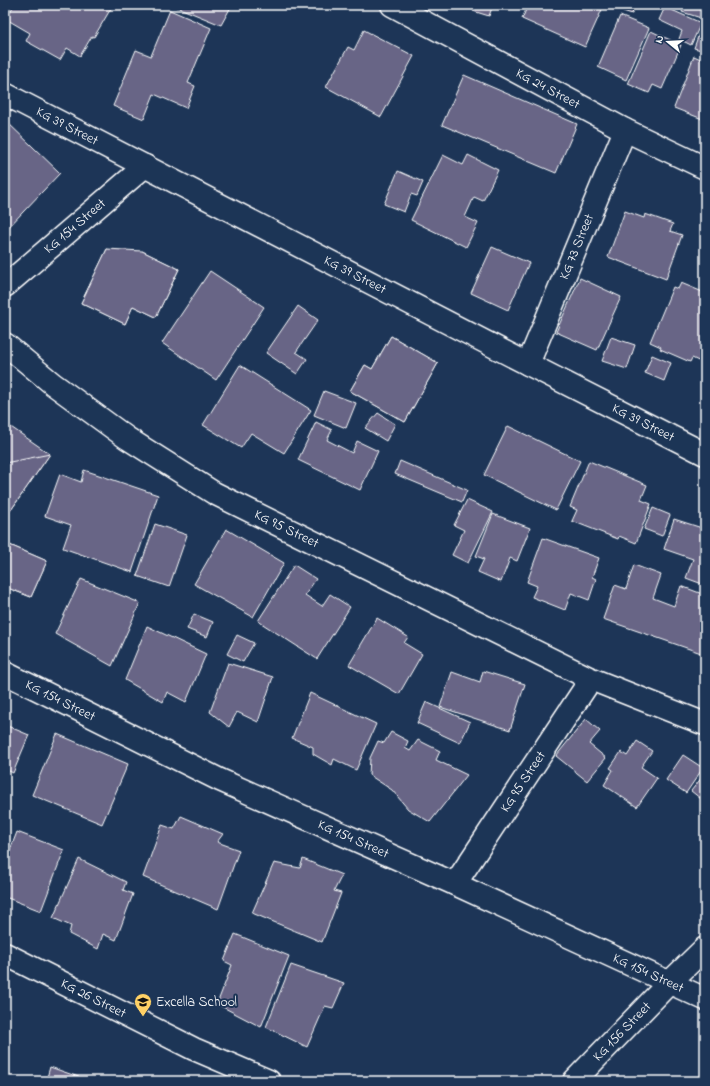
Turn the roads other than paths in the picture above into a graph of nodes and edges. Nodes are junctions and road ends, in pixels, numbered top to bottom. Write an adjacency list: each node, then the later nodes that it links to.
1 (392, 5): 3 (street, KG 24 Street)
2 (5, 94): 4 (street, KG 39 Street)
3 (625, 130): 5 (street, KG 24 Street); 8 (street, KG 73 Street)
4 (145, 166): 6 (street, KG 154 Street); 8 (street, KG 39 Street)
5 (705, 168)
6 (5, 286)
7 (5, 344): 11 (street, KG 95 Street)
8 (528, 364): 9 (street, KG 39 Street)
9 (705, 454)
10 (5, 673): 13 (street, KG 154 Street)
11 (591, 679): 12 (street, KG 95 Street); 13 (street, KG 95 Street)
12 (705, 724)
13 (455, 884): 16 (street, KG 154 Street)
14 (705, 948): 16 (street, KG 156 Street)
15 (5, 954): 18 (street, KG 26 Street)
16 (670, 982): 17 (street, KG 154 Street); 19 (street, KG 156 Street)
17 (705, 999)
18 (269, 1081)
19 (574, 1081)

